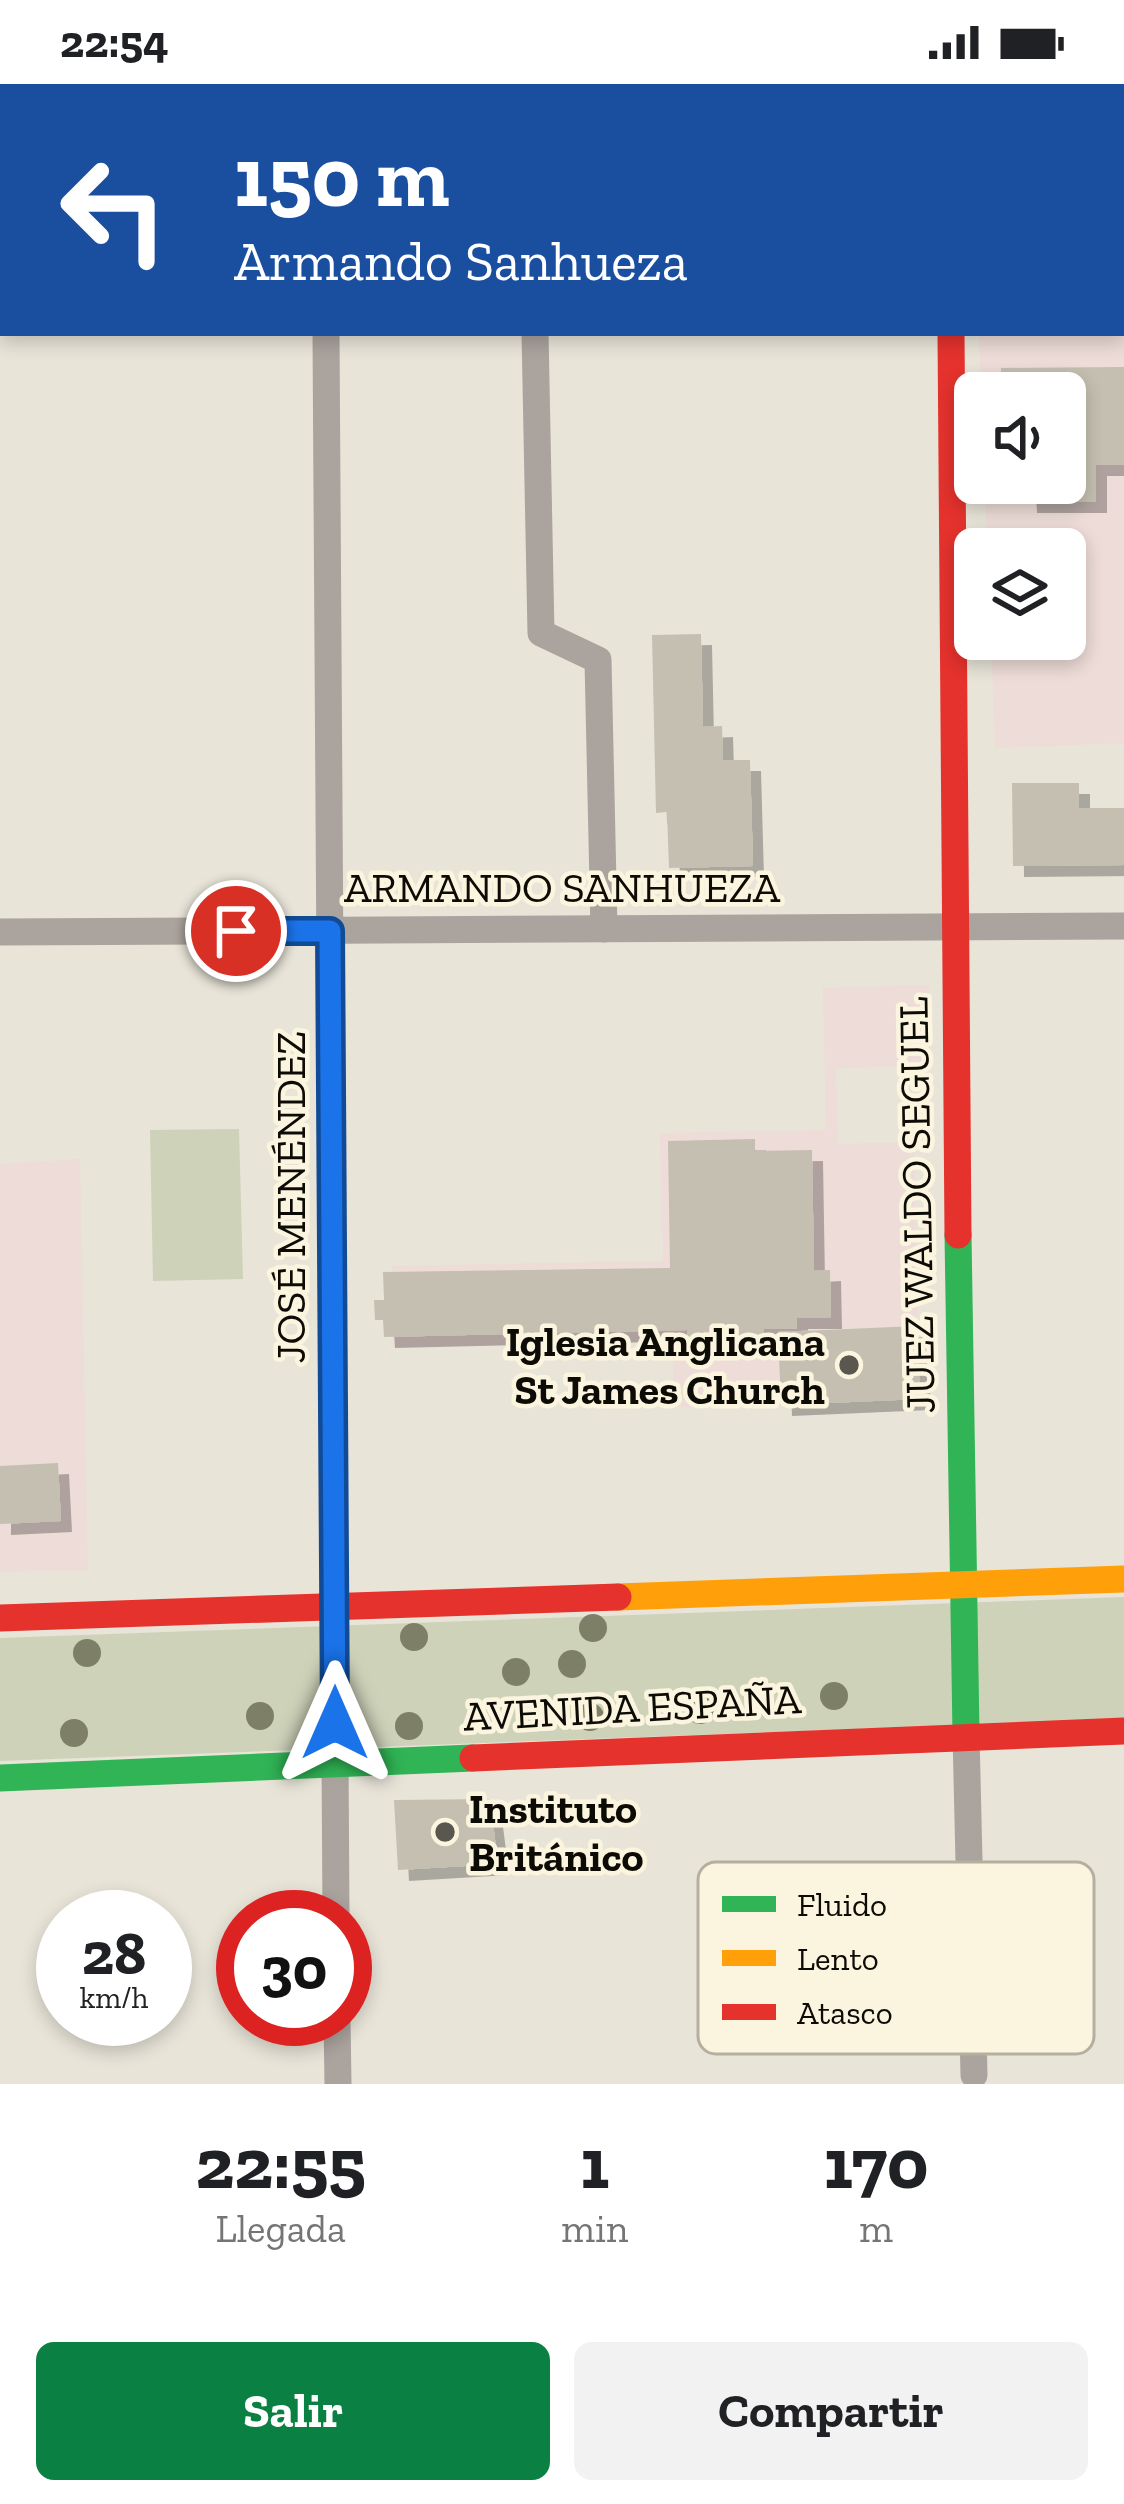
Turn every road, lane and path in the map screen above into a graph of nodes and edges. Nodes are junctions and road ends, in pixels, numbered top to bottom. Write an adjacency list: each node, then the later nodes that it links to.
1 (326, 336): 7 (street, JOSÉ MENÉNDEZ)
2 (536, 336): 6 (street)
3 (951, 336): 5 (main road, JUEZ WALDO SEGUEL)
4 (1124, 926): 5 (street, ARMANDO SANHUEZA)
5 (952, 927): 6 (street, ARMANDO SANHUEZA); 10 (main road, JUEZ WALDO SEGUEL)
6 (604, 929): 7 (street, ARMANDO SANHUEZA)
7 (330, 931): 8 (street, ARMANDO SANHUEZA); 11 (street, JOSÉ MENÉNDEZ)
8 (0, 932)
9 (1124, 1579): 10 (main road)
10 (965, 1583): 11 (main road); 14 (main road, JUEZ WALDO SEGUEL)
11 (334, 1603): 12 (main road); 15 (street, JOSÉ MENÉNDEZ)
12 (0, 1618)
13 (1124, 1731): 14 (main road, AVENIDA ESPAÑA)
14 (967, 1734): 15 (main road, AVENIDA ESPAÑA); 17 (street, JUEZ WALDO SEGUEL)
15 (335, 1763): 16 (main road, AVENIDA ESPAÑA); 18 (street, JOSÉ MENÉNDEZ)
16 (0, 1778)
17 (970, 1862)
18 (337, 1890)
19 (337, 2046): 22 (street)
20 (974, 2054): 21 (street, JUEZ WALDO SEGUEL)
21 (974, 2075)
22 (338, 2084)

